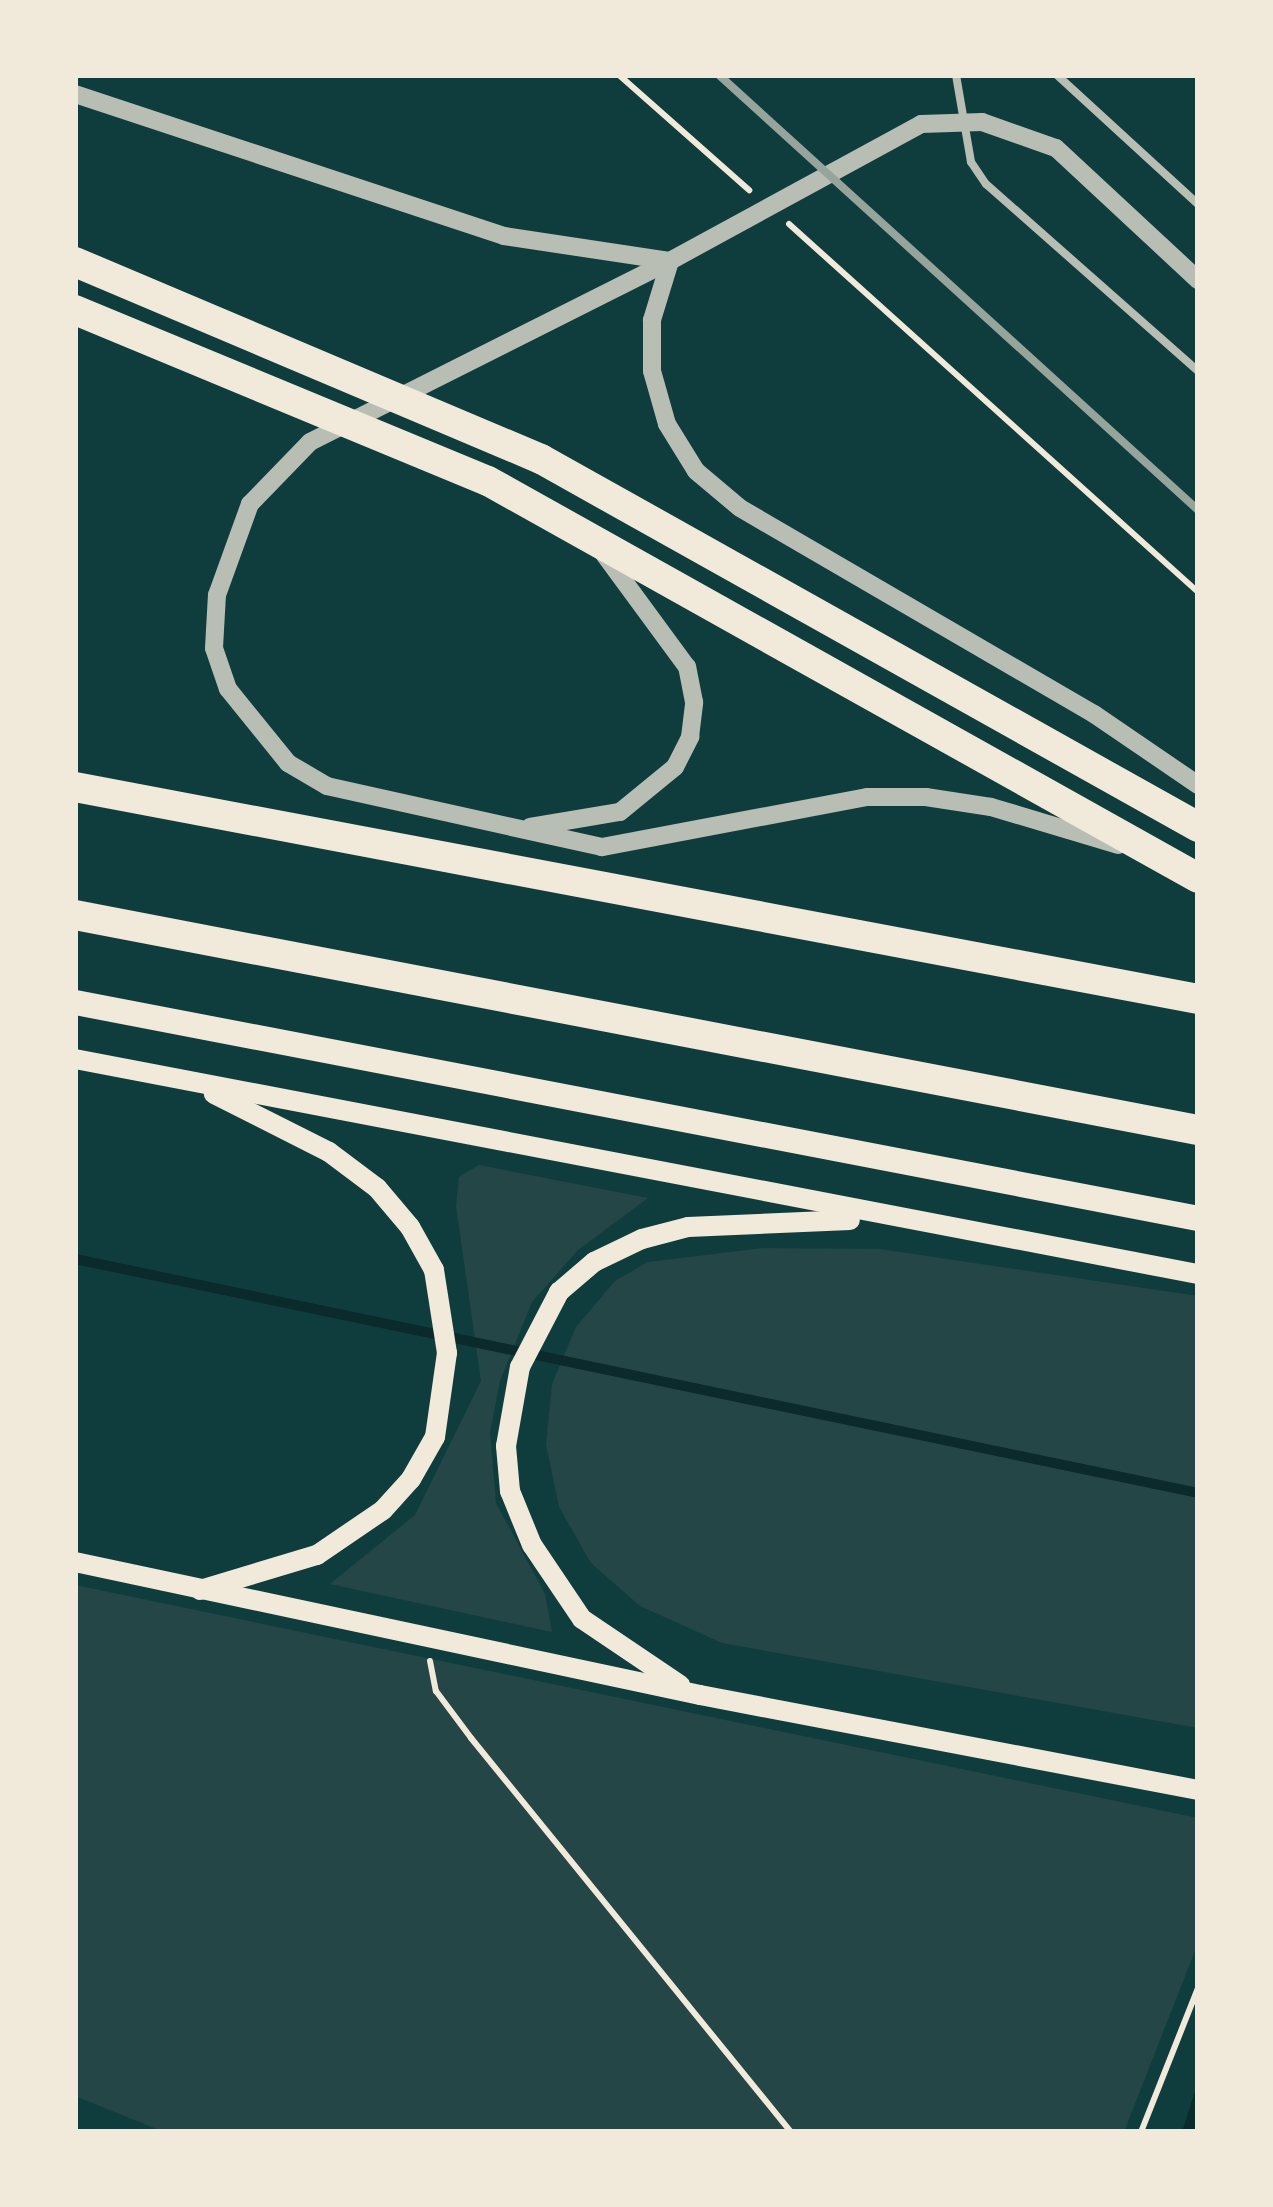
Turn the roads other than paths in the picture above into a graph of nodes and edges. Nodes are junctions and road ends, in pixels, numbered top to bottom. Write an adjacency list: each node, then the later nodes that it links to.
1 (956, 75): 9 (lane)
2 (1057, 75): 4 (lane)
3 (75, 94): 5 (street)
4 (1198, 204)
5 (670, 260): 7 (street); 11 (street); 13 (street)
6 (75, 262): 14 (highway)
7 (1198, 280)
8 (75, 310): 10 (highway)
9 (1198, 370)
10 (585, 530): 13 (street); 15 (highway)
11 (1198, 785)
12 (75, 787): 18 (highway)
13 (480, 825): 15 (street)
14 (1198, 826)
15 (1163, 858): 16 (highway)
16 (1198, 878)
17 (75, 915): 22 (highway)
18 (1198, 999)
19 (75, 1002): 23 (main road)
20 (75, 1059): 21 (main road)
21 (190, 1081): 24 (main road); 27 (main road)
22 (1198, 1130)
23 (1198, 1218)
24 (886, 1219): 25 (main road); 28 (main road)
25 (1198, 1274)
26 (75, 1562): 27 (main road)
27 (195, 1591): 28 (main road)
28 (700, 1695): 29 (main road)
29 (1198, 1790)

